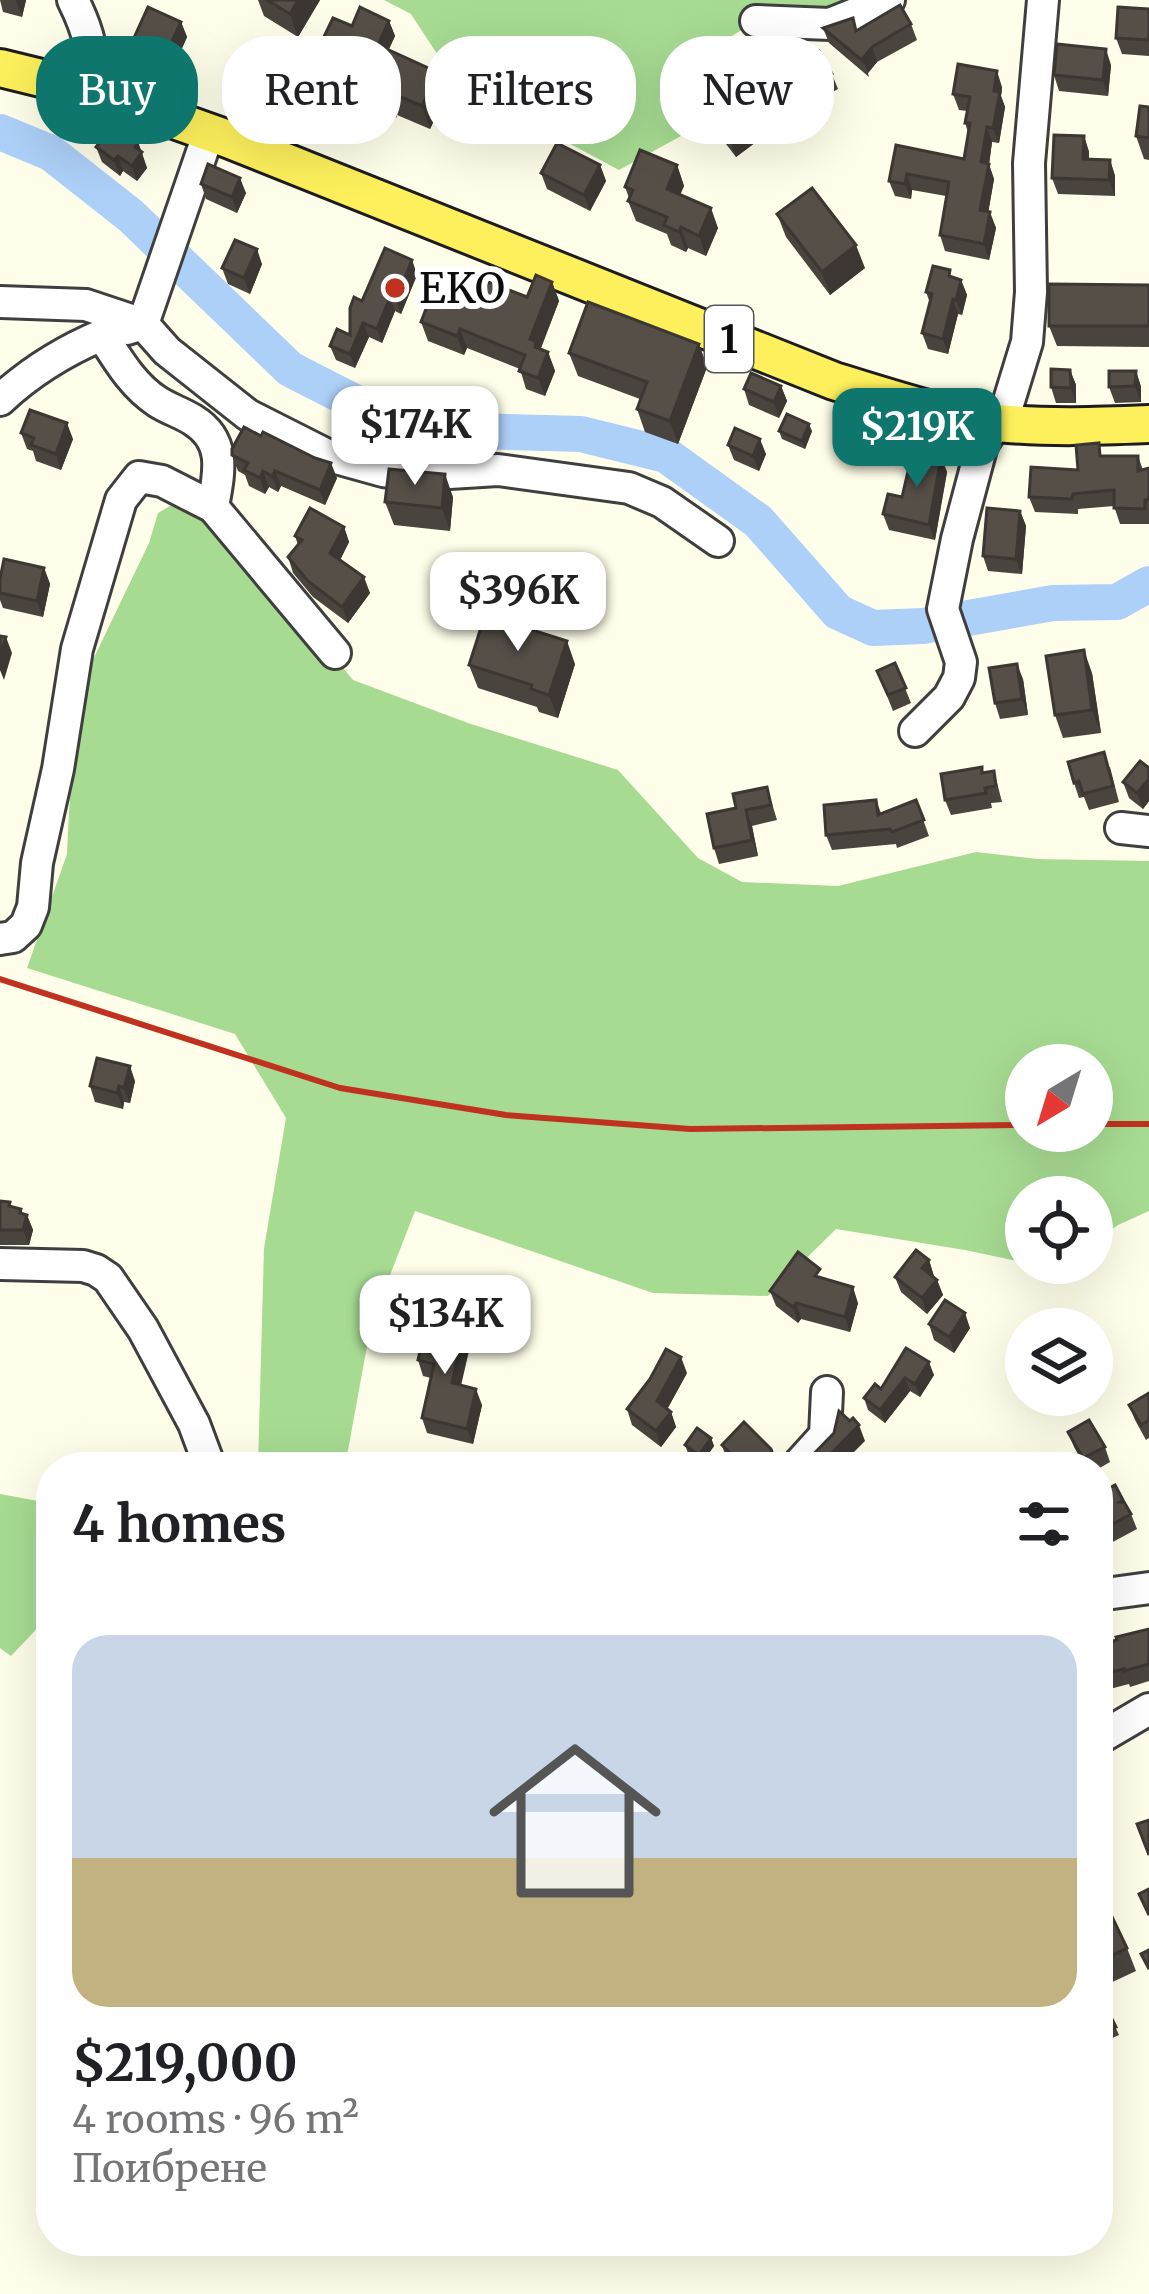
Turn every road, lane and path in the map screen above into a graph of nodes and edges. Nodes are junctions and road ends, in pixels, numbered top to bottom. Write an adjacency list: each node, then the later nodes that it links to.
1 (73, 0): 5 (street)
2 (890, 0): 4 (street)
3 (1043, 0): 15 (street)
4 (756, 21)
5 (88, 36)
6 (0, 68): 7 (main road, 1)
7 (36, 77)
8 (198, 128): 9 (main road, 1)
9 (209, 132): 12 (street); 15 (main road, 1)
10 (0, 302): 11 (street)
11 (86, 305): 12 (street); 13 (street)
12 (146, 313): 13 (street); 18 (street)
13 (102, 335): 14 (street); 17 (street)
14 (0, 400)
15 (997, 422): 16 (main road, 1); 20 (street)
16 (1149, 424)
17 (214, 507): 19 (street); 21 (street)
18 (718, 541)
19 (335, 653)
20 (915, 731)
21 (0, 939)
22 (0, 1264): 24 (street)
23 (827, 1392): 25 (street)
24 (204, 1452)
25 (810, 1452)
26 (1149, 1588): 27 (street)
27 (1113, 1592)
28 (1146, 1716): 29 (street)
29 (1113, 1731)

